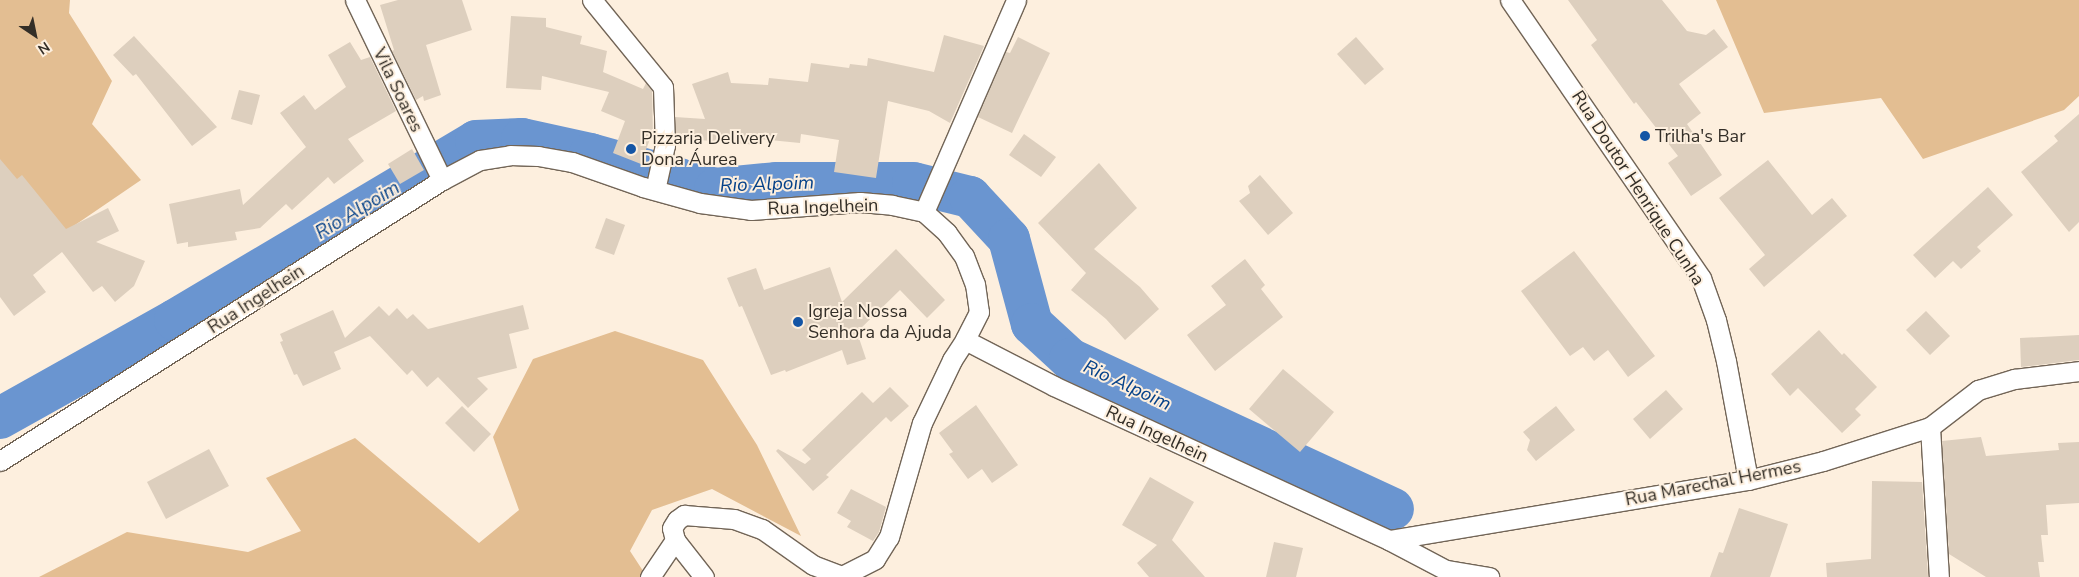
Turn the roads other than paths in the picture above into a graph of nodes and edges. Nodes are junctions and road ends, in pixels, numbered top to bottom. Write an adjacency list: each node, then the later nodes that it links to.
1 (355, 0): 5 (street, Vila Soares)
2 (592, 0): 6 (street)
3 (1016, 0): 7 (street)
4 (1510, 0): 12 (street, Rua Doutor Henrique Cunha)
5 (442, 179): 6 (street, Rua Ingelhein); 11 (street, Rua Ingelhein)
6 (655, 189): 7 (street, Rua Ingelhein)
7 (924, 211): 8 (street, Rua Ingelhein)
8 (965, 340): 13 (street); 14 (street, Rua Ingelhein)
9 (2079, 371): 10 (street, Rua Marechal Hermes)
10 (1930, 427): 12 (street, Rua Marechal Hermes); 18 (street)
11 (0, 461)
12 (1748, 480): 14 (street, Rua Marechal Hermes)
13 (675, 540): 15 (street); 16 (street)
14 (1389, 540): 17 (street, Rua Ingelhein)
15 (650, 577)
16 (704, 577)
17 (1489, 577)
18 (1939, 577)

